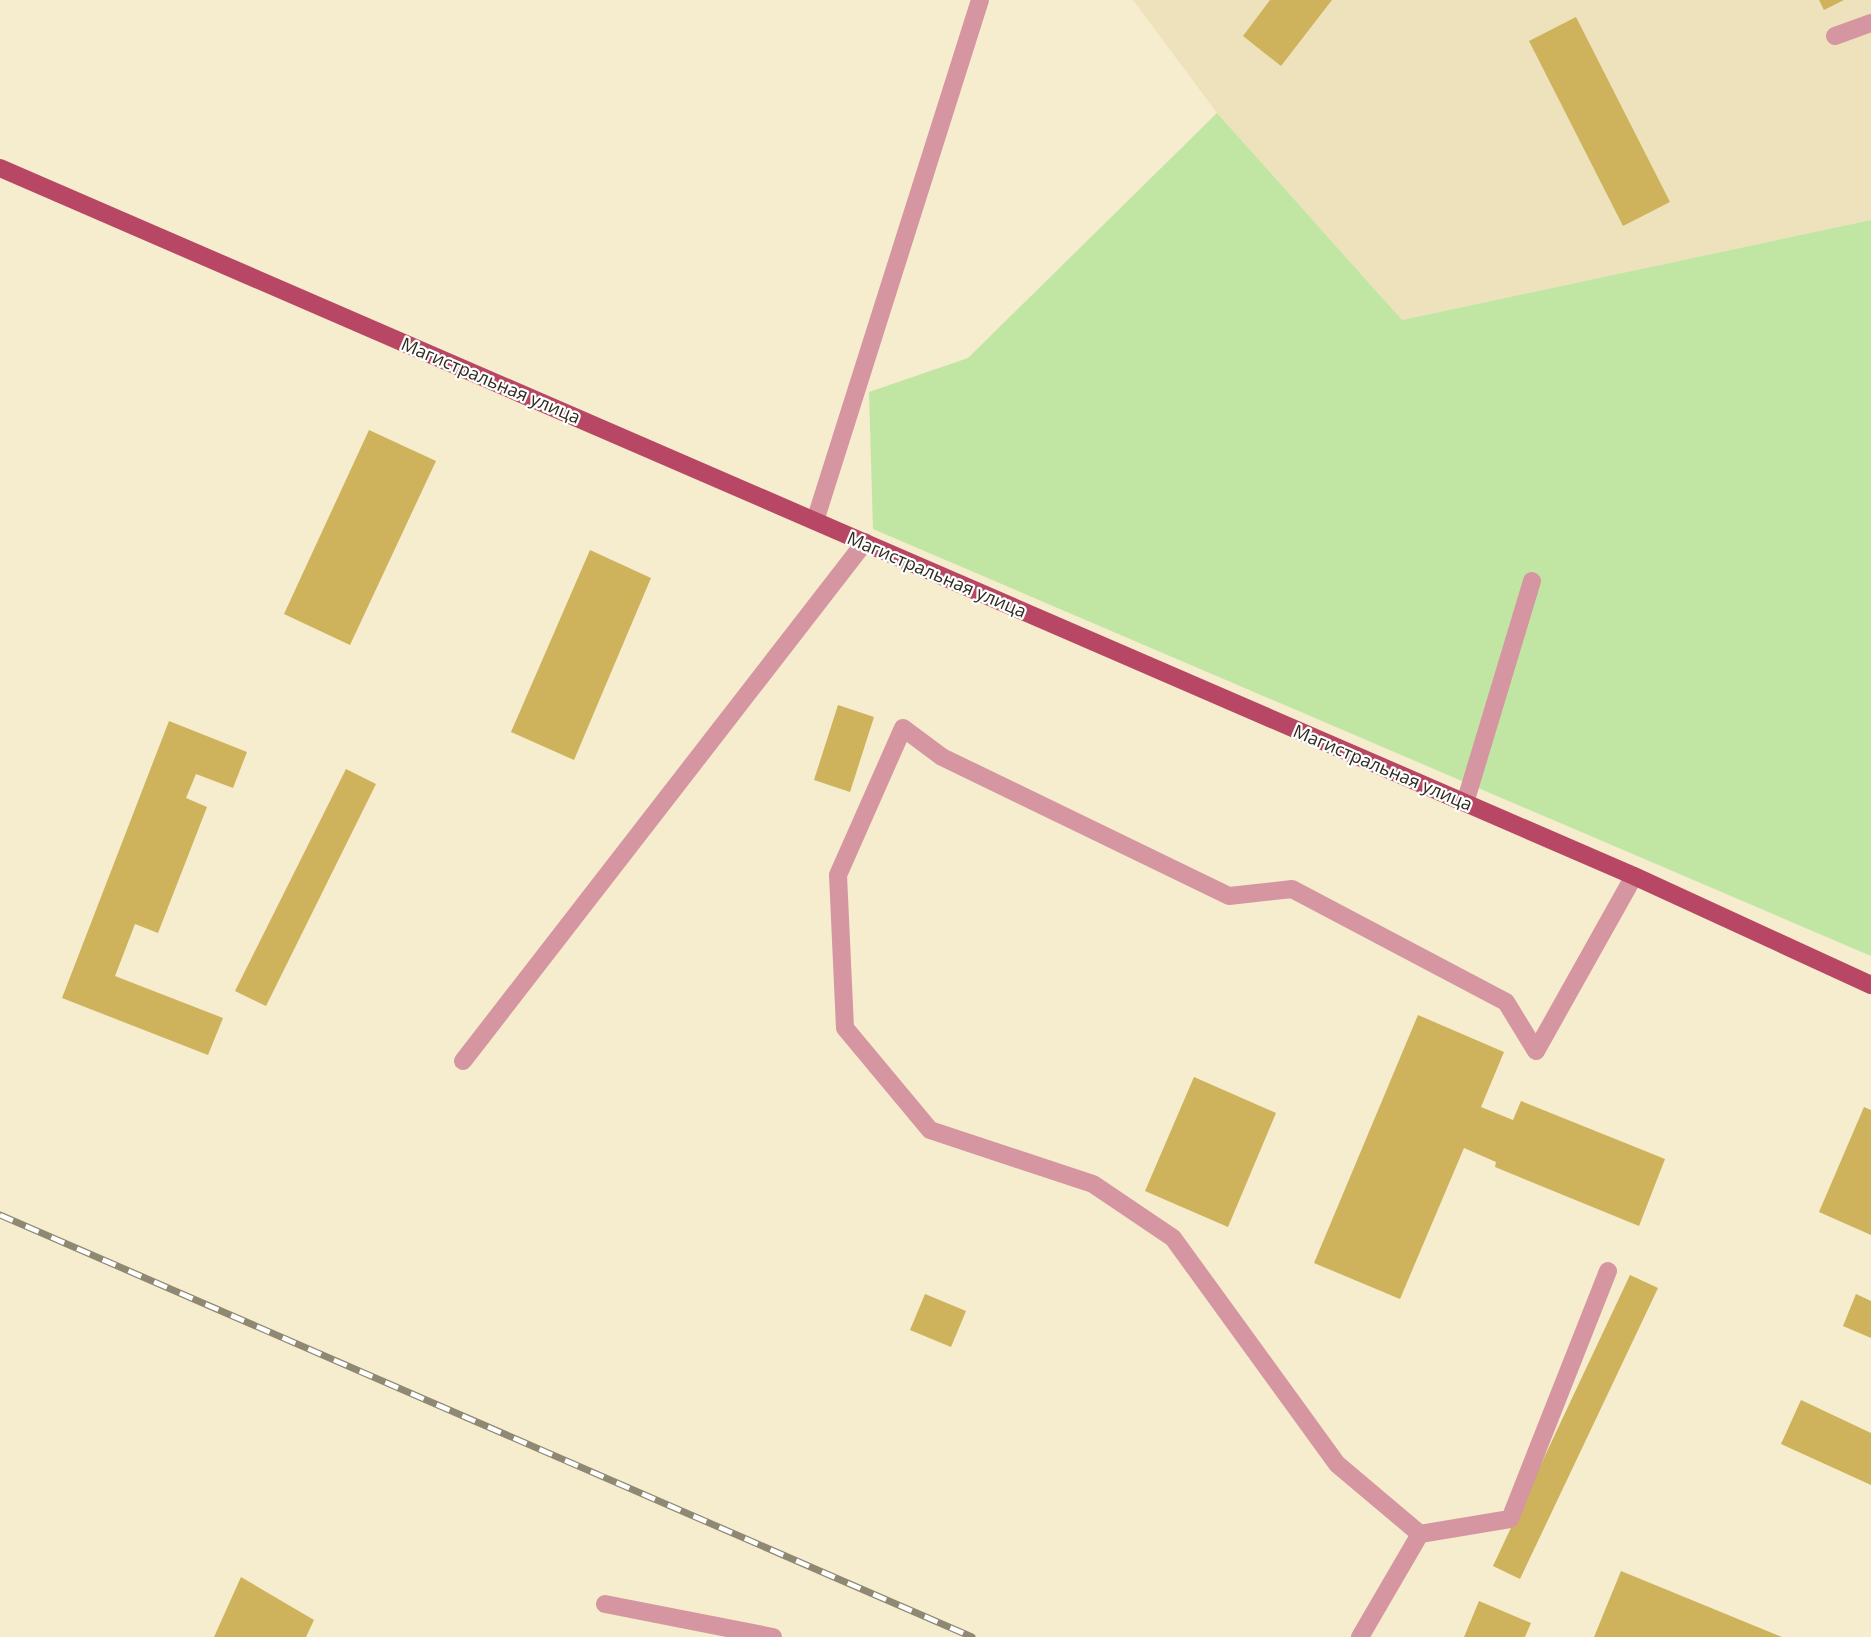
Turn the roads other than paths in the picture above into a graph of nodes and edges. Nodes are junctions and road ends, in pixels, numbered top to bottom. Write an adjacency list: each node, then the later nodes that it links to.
1 (980, 0): 5 (lane)
2 (1871, 22): 3 (lane)
3 (1835, 36)
4 (0, 168): 5 (main road, Магистральная улица)
5 (815, 521): 6 (main road, Магистральная улица)
6 (865, 542): 8 (main road, Магистральная улица); 11 (lane)
7 (1532, 581): 8 (lane)
8 (1465, 802): 9 (main road, Магистральная улица)
9 (1634, 876): 10 (main road, Магистральная улица); 13 (lane)
10 (1871, 985)
11 (463, 1061)
12 (1608, 1271): 13 (lane)
13 (1420, 1534): 16 (lane)
14 (605, 1604): 15 (lane)
15 (772, 1637)
16 (1360, 1637)

